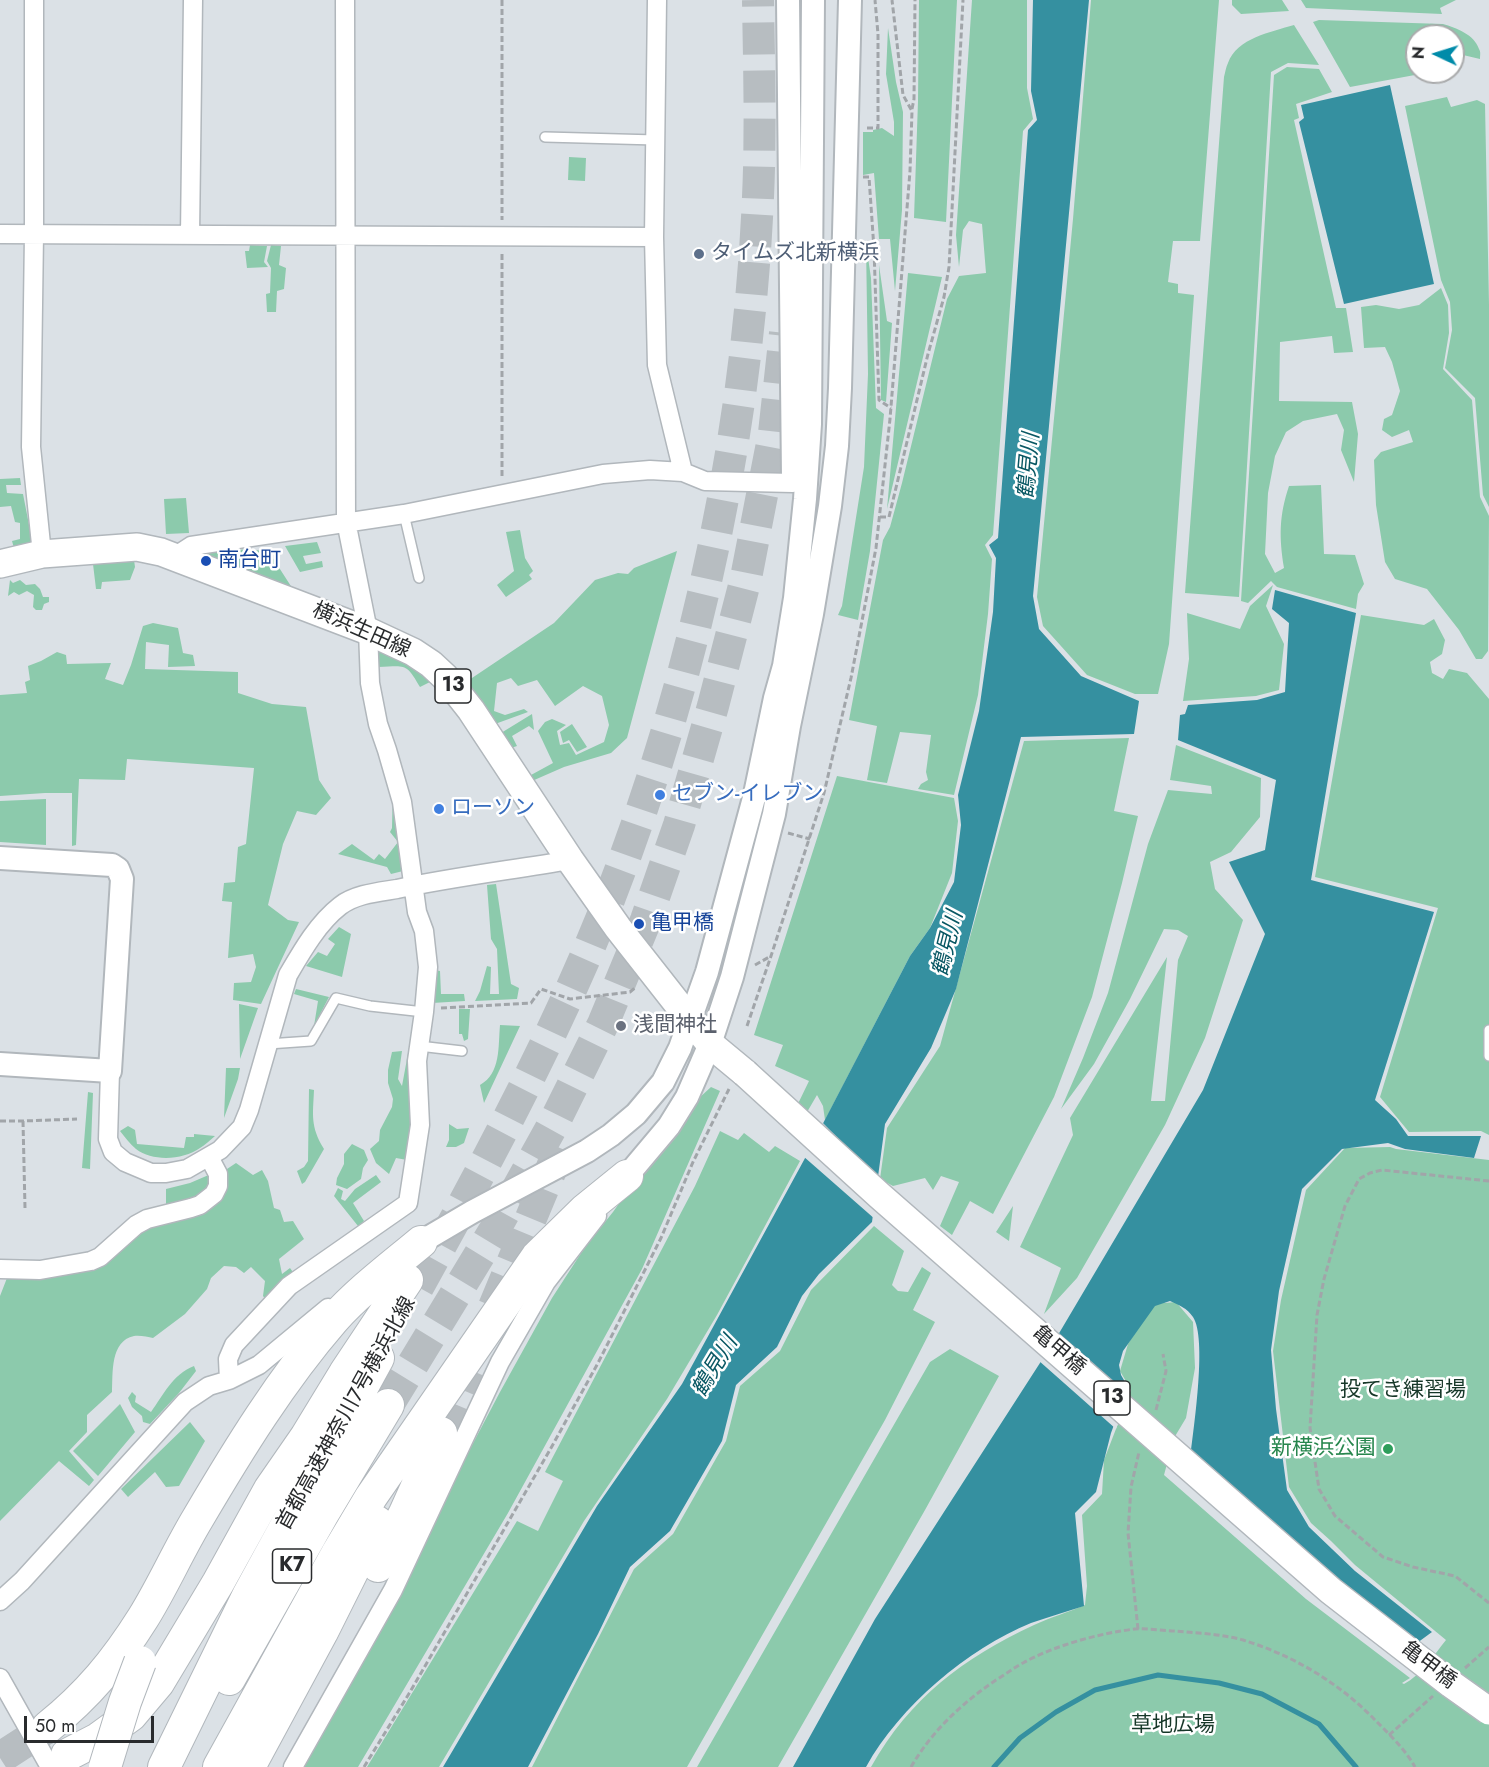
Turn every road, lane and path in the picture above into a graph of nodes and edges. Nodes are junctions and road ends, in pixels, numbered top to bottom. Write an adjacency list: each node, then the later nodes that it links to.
1 (34, 0): 20 (street)
2 (193, 0): 21 (street)
3 (345, 0): 22 (street)
4 (502, 0): 23 (path)
5 (657, 0): 17 (street)
6 (788, 0): 28 (street)
7 (813, 0): 25 (street)
8 (827, 0): 25 (street)
9 (850, 0): 39 (street)
10 (874, 0): 14 (path)
11 (892, 0): 15 (path)
12 (915, 0): 15 (path)
13 (963, 0): 31 (path)
14 (877, 96)
15 (912, 111): 26 (path)
16 (545, 137): 17 (lane)
17 (656, 140): 24 (street)
18 (856, 177): 26 (path)
19 (0, 234): 20 (street)
20 (34, 234): 21 (street); 33 (street)
21 (190, 235): 22 (street)
22 (346, 235): 23 (street); 32 (street)
23 (502, 236): 24 (street); 29 (path)
24 (654, 237): 27 (street)
25 (817, 350): 38 (street); 39 (street)
26 (891, 408): 31 (path)
27 (683, 472): 28 (street); 30 (street)
28 (793, 483): 38 (street)
29 (502, 484)
30 (404, 514): 32 (street); 36 (lane)
31 (880, 517): 41 (path)
32 (346, 521): 34 (street); 37 (street)
33 (42, 554): 34 (main road, 横浜生田線 / 13); 35 (main road, 横浜生田線 / 13)
34 (174, 557): 37 (main road, 横浜生田線 / 13)
35 (0, 564)
36 (419, 578)
37 (368, 631): 43 (main road, 横浜生田線 / 13); 44 (street)
38 (774, 698): 49 (street)
39 (789, 726): 53 (street)
40 (785, 832): 41 (path)
41 (810, 839): 45 (path)
42 (0, 858): 58 (street)
43 (570, 860): 44 (street); 47 (main road, 横浜生田線 / 13)
44 (415, 885): 48 (street); 52 (street)
45 (771, 956): 46 (path); 50 (path)
46 (752, 967)
47 (654, 974): 48 (path); 49 (main road, 横浜生田線 / 13)
48 (424, 1010): 52 (lane); 54 (street)
49 (691, 1021): 53 (main road, 横浜生田線 / 13); 67 (street)
50 (747, 1026)
51 (1489, 1030): 56 (lane)
52 (268, 1044): 63 (street)
53 (710, 1044): 59 (main road, 横浜生田線 / 13); 64 (street)
54 (419, 1046): 55 (lane); 71 (street)
55 (462, 1051)
56 (1489, 1056)
57 (0, 1064): 58 (street)
58 (110, 1071): 63 (street)
59 (737, 1081): 81 (main road, 亀甲橋 / 13, bridge); 91 (path)
60 (77, 1119): 62 (path)
61 (0, 1120): 62 (path)
62 (23, 1121): 66 (path)
63 (209, 1157): 68 (street)
64 (627, 1176): 72 (highway); 90 (street)
65 (1489, 1181): 78 (path)
66 (26, 1208)
67 (421, 1242): 70 (highway); 71 (street)
68 (0, 1269)
69 (1162, 1354): 74 (path)
70 (296, 1367): 82 (highway); 84 (highway, bridge)
71 (229, 1380): 77 (street)
72 (443, 1393): 87 (highway); 88 (highway)
73 (388, 1405): 86 (highway, 首都高速神奈川7号横浜北線 / K7)
74 (1155, 1414)
75 (441, 1433): 89 (highway)
76 (1139, 1451): 79 (path)
77 (0, 1601)
78 (1489, 1603)
79 (1137, 1629): 92 (path); 93 (path)
80 (0, 1678): 83 (street)
81 (1489, 1711)
82 (48, 1727)
83 (58, 1761): 85 (highway, 首都高速神奈川7号横浜北線 / K7)
84 (105, 1767)
85 (164, 1767)
86 (184, 1767)
87 (219, 1767)
88 (249, 1767)
89 (269, 1767)
90 (293, 1767)
91 (364, 1767)
92 (911, 1767)
93 (1415, 1767)

